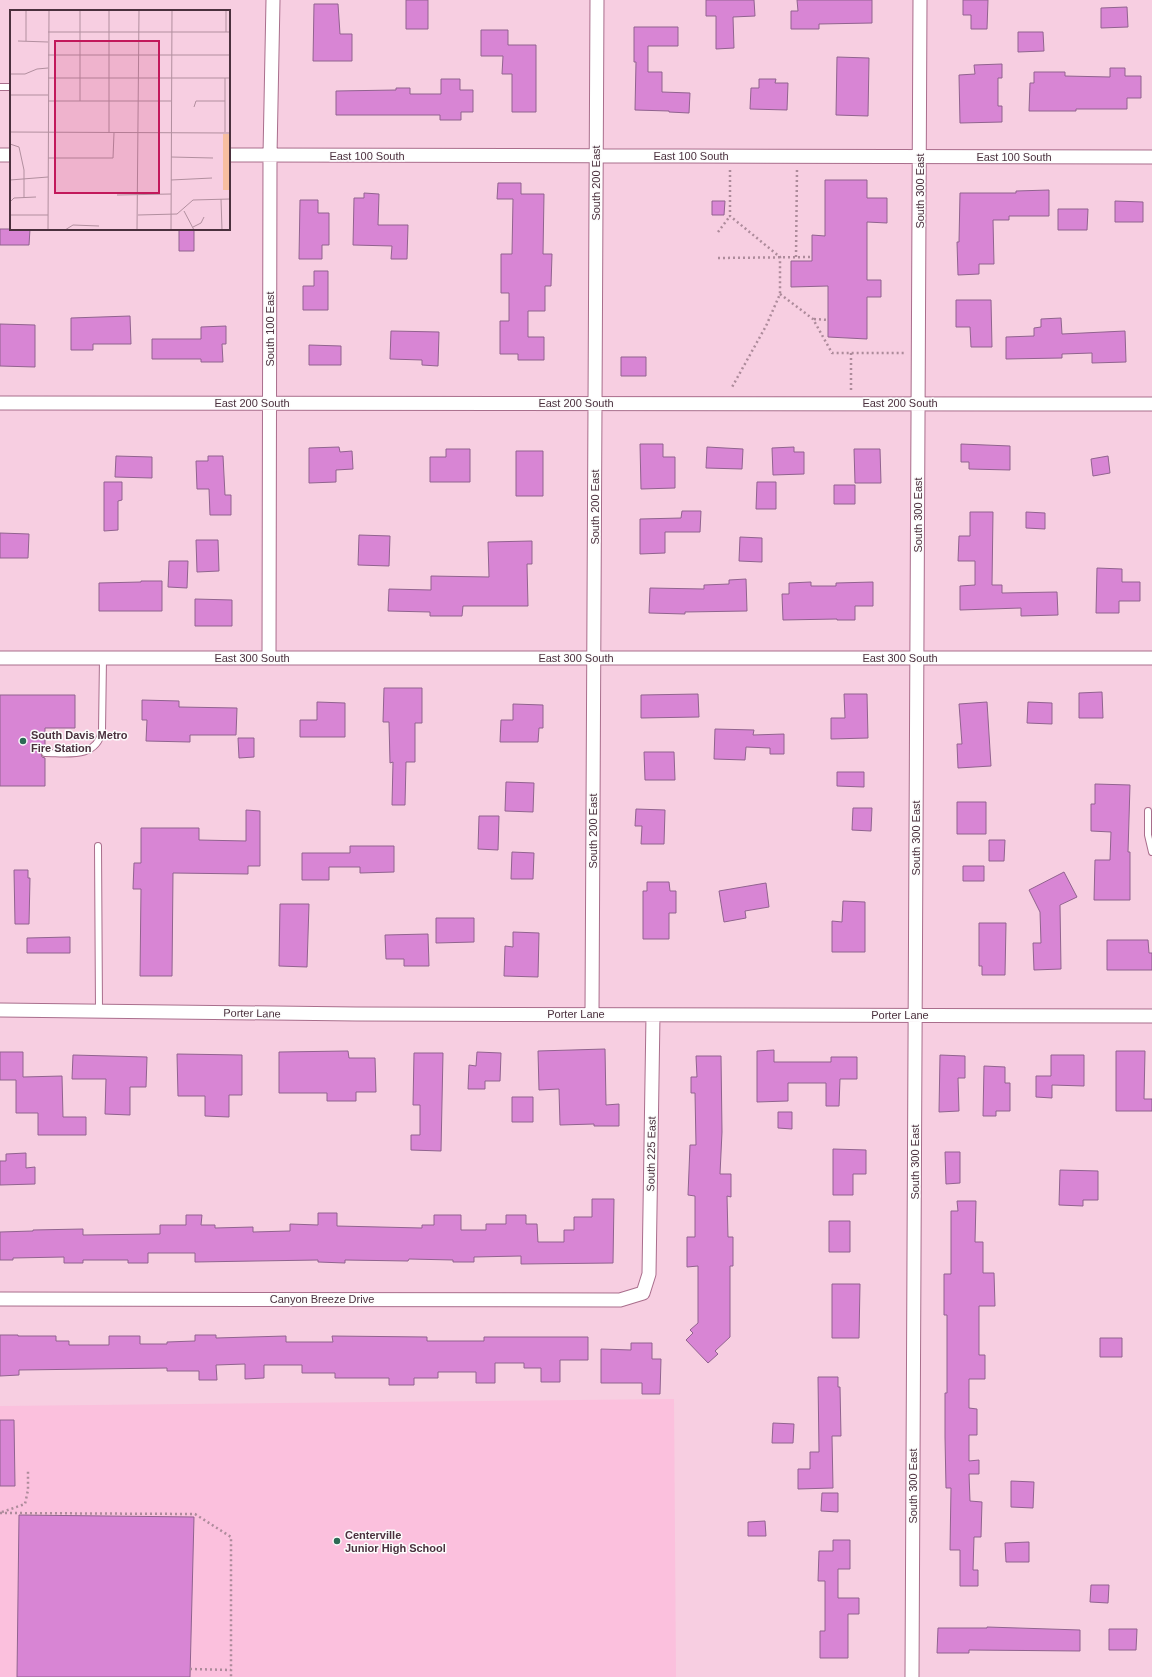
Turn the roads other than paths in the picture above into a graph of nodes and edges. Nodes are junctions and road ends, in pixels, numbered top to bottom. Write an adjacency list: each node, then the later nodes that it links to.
1 (273, 0): 5 (street, South 100 East)
2 (597, 0): 6 (street, South 200 East)
3 (920, 0): 7 (street, South 300 East)
4 (230, 155): 5 (street, East 100 South)
5 (270, 155): 6 (street, East 100 South); 10 (street, South 100 East)
6 (596, 156): 7 (street, East 100 South); 11 (street, South 200 East)
7 (920, 157): 8 (street, East 100 South); 12 (street, South 300 East)
8 (1152, 157)
9 (0, 403): 10 (street, East 200 South)
10 (270, 403): 11 (street, East 200 South); 16 (street, South 100 East)
11 (595, 403): 12 (street, East 200 South); 17 (street, South 200 East)
12 (918, 403): 13 (street, East 200 South); 18 (street, South 300 East)
13 (1152, 404)
14 (0, 658): 15 (street, East 300 South)
15 (103, 658): 16 (street, East 300 South); 20 (lane)
16 (269, 658): 17 (street, East 300 South)
17 (594, 658): 18 (street, East 300 South); 26 (street, South 200 East)
18 (917, 658): 19 (street, East 300 South); 28 (street, South 300 East)
19 (1152, 658)
20 (45, 753)
21 (1148, 811): 23 (lane)
22 (98, 846): 25 (lane)
23 (1152, 852)
24 (0, 1010): 25 (street, Porter Lane)
25 (99, 1011): 26 (street, Porter Lane)
26 (592, 1014): 27 (street, Porter Lane)
27 (653, 1014): 28 (street, Porter Lane); 30 (street, South 225 East)
28 (915, 1015): 29 (street, Porter Lane); 32 (street, South 300 East)
29 (1152, 1016)
30 (643, 1293): 31 (street, Canyon Breeze Drive)
31 (0, 1299)
32 (912, 1677)

